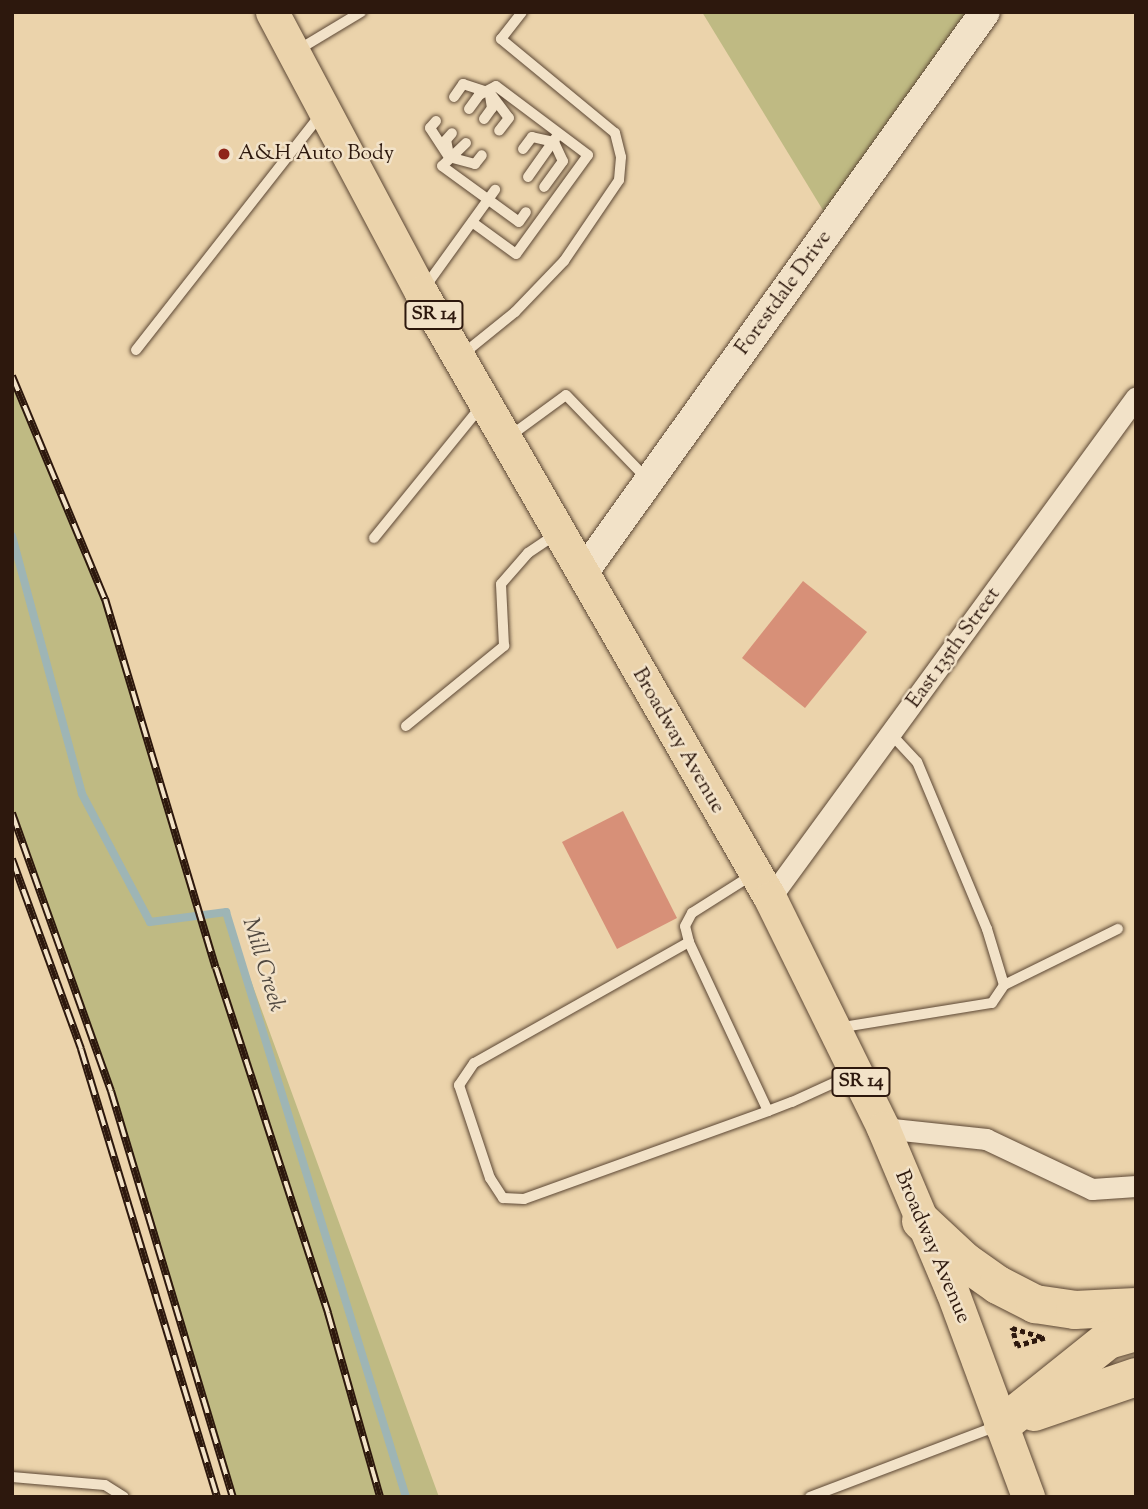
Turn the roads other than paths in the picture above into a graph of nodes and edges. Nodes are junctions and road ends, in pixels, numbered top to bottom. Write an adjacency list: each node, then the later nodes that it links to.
1 (272, 12): 5 (main road, Broadway Avenue / SR 14)
2 (361, 12): 5 (lane)
3 (522, 12): 28 (lane)
4 (985, 12): 32 (street, Forestdale Drive)
5 (293, 53): 8 (main road, Broadway Avenue / SR 14)
6 (490, 93): 7 (lane); 9 (lane); 10 (lane); 12 (lane); 14 (lane)
7 (454, 97)
8 (325, 109): 26 (main road, Broadway Avenue / SR 14); 27 (lane)
9 (469, 109)
10 (484, 120)
11 (436, 121): 18 (lane)
12 (499, 131)
13 (452, 133): 18 (lane)
14 (556, 138): 16 (lane); 19 (lane); 20 (lane); 25 (lane)
15 (466, 143): 18 (lane)
16 (523, 149)
17 (482, 155): 18 (lane)
18 (449, 157): 21 (lane)
19 (528, 177)
20 (544, 187)
21 (491, 195): 23 (lane); 25 (lane)
22 (510, 201): 23 (lane)
23 (503, 211): 24 (lane)
24 (526, 212)
25 (472, 222): 26 (lane)
26 (421, 292): 28 (main road, Broadway Avenue / SR 14)
27 (136, 350)
28 (458, 358): 30 (main road, Broadway Avenue / SR 14)
29 (1136, 397): 37 (street, East 135th Street)
30 (484, 403): 31 (main road, Broadway Avenue / SR 14); 34 (lane)
31 (505, 439): 32 (lane); 33 (main road, Broadway Avenue / SR 14)
32 (649, 481): 35 (street, Forestdale Drive)
33 (559, 533): 35 (main road, Broadway Avenue / SR 14); 36 (lane)
34 (374, 538)
35 (583, 573): 38 (main road, Broadway Avenue / SR 14)
36 (406, 726)
37 (891, 734): 38 (street, East 135th Street); 41 (lane)
38 (763, 885): 40 (lane); 42 (main road, Broadway Avenue / SR 14)
39 (1118, 929): 41 (lane)
40 (689, 942): 44 (lane); 44 (lane)
41 (1004, 985): 42 (lane)
42 (835, 1029): 43 (main road, Broadway Avenue / SR 14)
43 (857, 1072): 44 (lane); 45 (main road, Broadway Avenue / SR 14)
44 (768, 1111)
45 (883, 1128): 46 (street); 47 (main road, Broadway Avenue / SR 14)
46 (1136, 1186)
47 (921, 1220): 48 (highway); 51 (main road, Broadway Avenue / SR 14)
48 (1136, 1307)
49 (1136, 1332): 51 (highway)
50 (1136, 1377): 51 (highway)
51 (1003, 1424): 54 (lane); 55 (main road, Broadway Avenue / SR 14)
52 (12, 1477): 53 (lane)
53 (124, 1497)
54 (810, 1497)
55 (1028, 1497)

